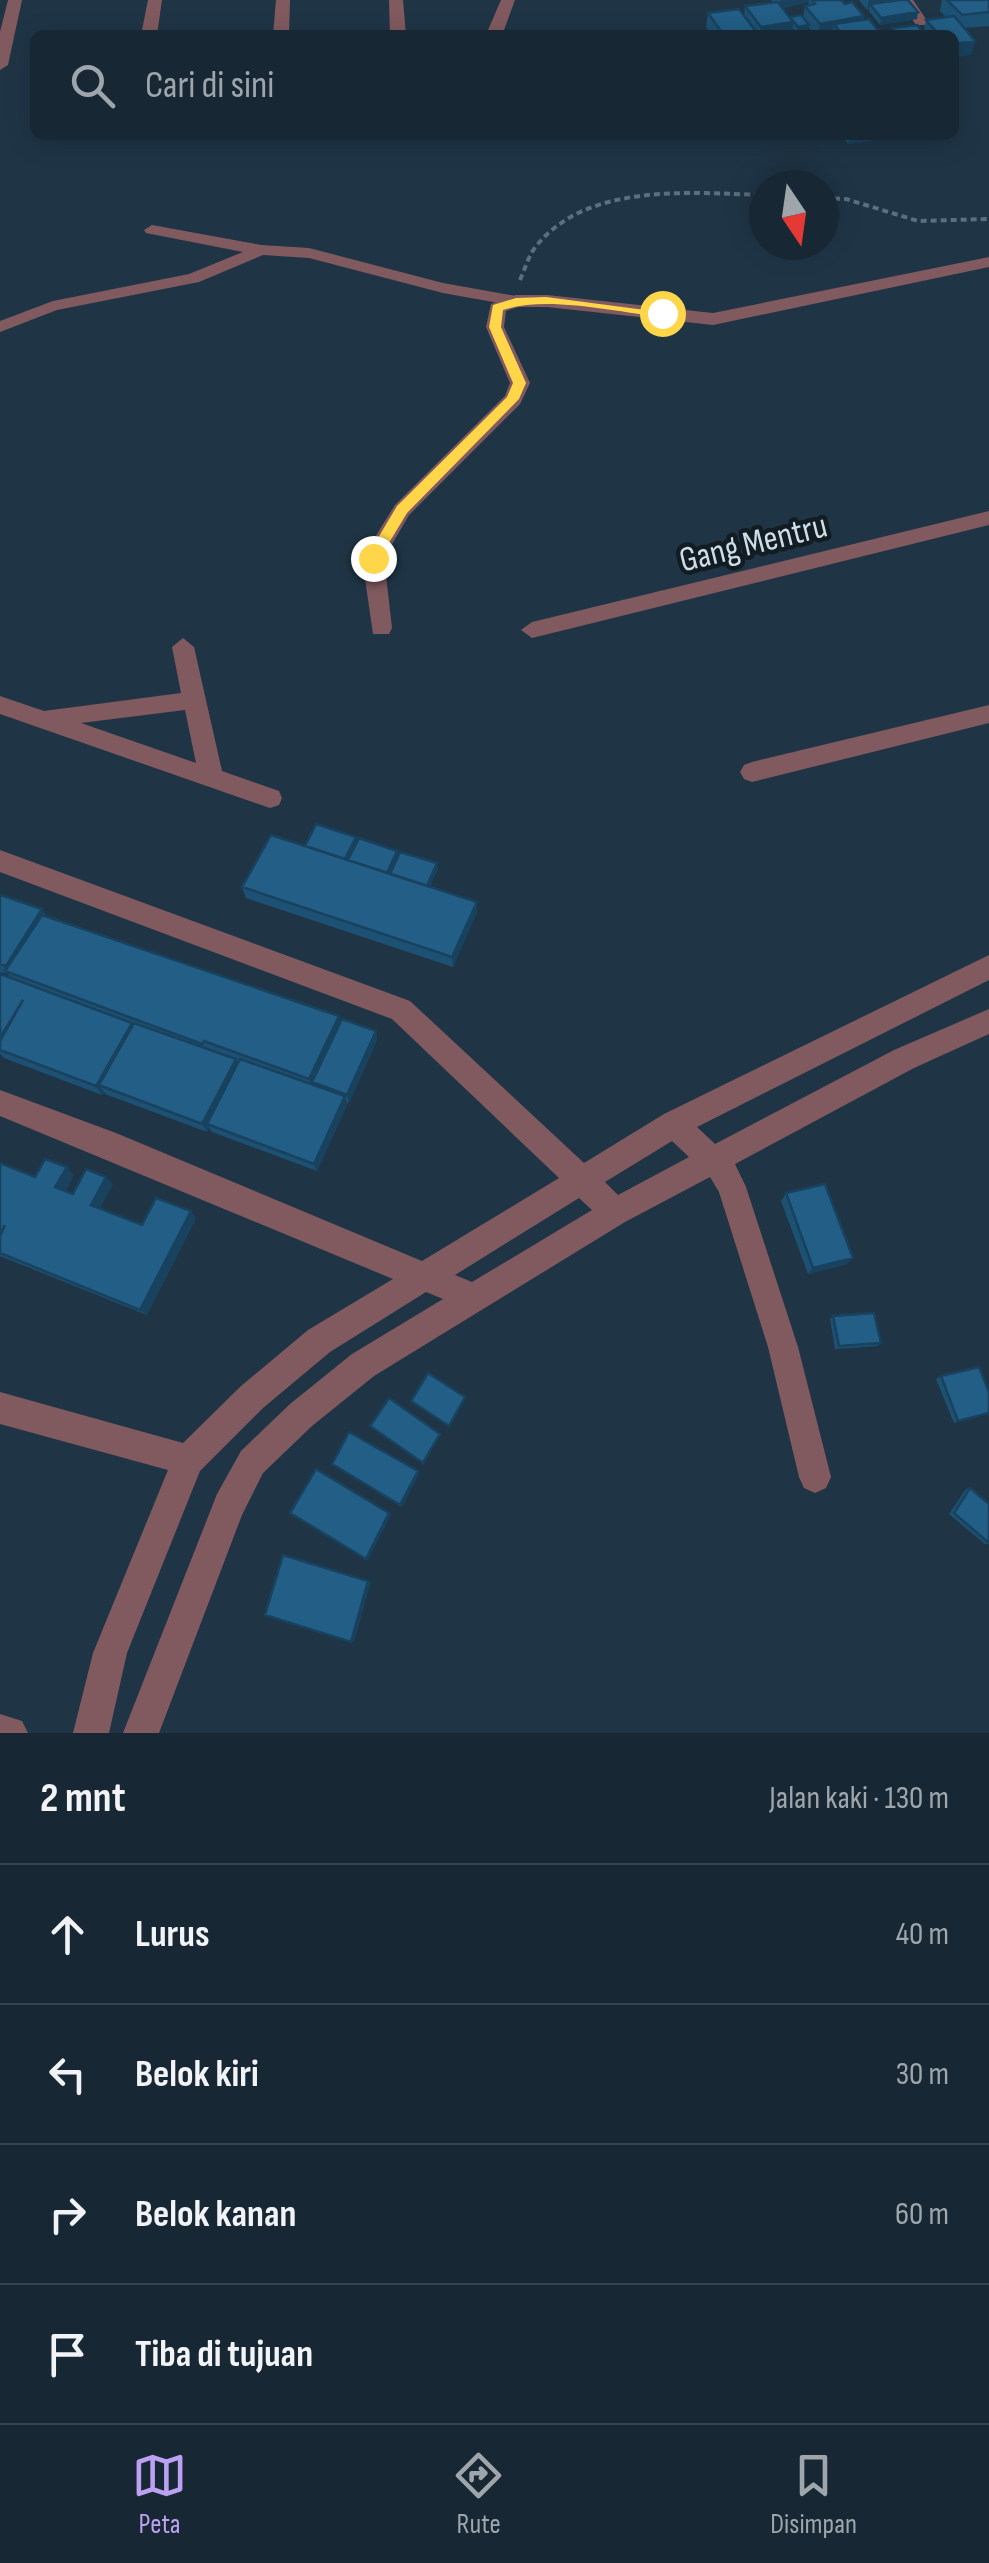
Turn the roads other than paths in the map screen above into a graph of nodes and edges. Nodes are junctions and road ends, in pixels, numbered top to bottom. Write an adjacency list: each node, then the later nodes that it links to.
1 (15, 0): 12 (street)
2 (155, 0): 8 (street)
3 (283, 0): 9 (street)
4 (396, 0): 10 (street)
5 (508, 0): 11 (street)
6 (906, 0): 7 (street)
7 (921, 22)
8 (150, 30)
9 (281, 30)
10 (398, 30)
11 (496, 30)
12 (0, 65)
13 (152, 230): 14 (lane)
14 (261, 250): 16 (lane); 17 (lane)
15 (989, 262): 16 (street)
16 (516, 301): 19 (street)
17 (0, 327)
18 (989, 518): 20 (street, Gang Mentru)
19 (380, 628)
20 (532, 630)
21 (183, 647): 22 (street)
22 (194, 700): 25 (street); 27 (street)
23 (0, 705): 25 (street)
24 (989, 714): 26 (street)
25 (42, 720): 27 (street)
26 (752, 772)
27 (211, 778): 28 (street)
28 (270, 798)
29 (0, 861): 35 (street)
30 (989, 967): 33 (street)
31 (989, 1021): 34 (street)
32 (0, 1104): 37 (street)
33 (674, 1124): 34 (street); 35 (street)
34 (713, 1160): 36 (street); 41 (street)
35 (582, 1178): 36 (street); 37 (street)
36 (615, 1212): 38 (street)
37 (430, 1276): 38 (street); 40 (street)
38 (475, 1298): 45 (street)
39 (0, 1408): 40 (street)
40 (188, 1460): 44 (street)
41 (815, 1476)
42 (0, 1732): 43 (street)
43 (10, 1733)
44 (90, 1733)
45 (141, 1733)

